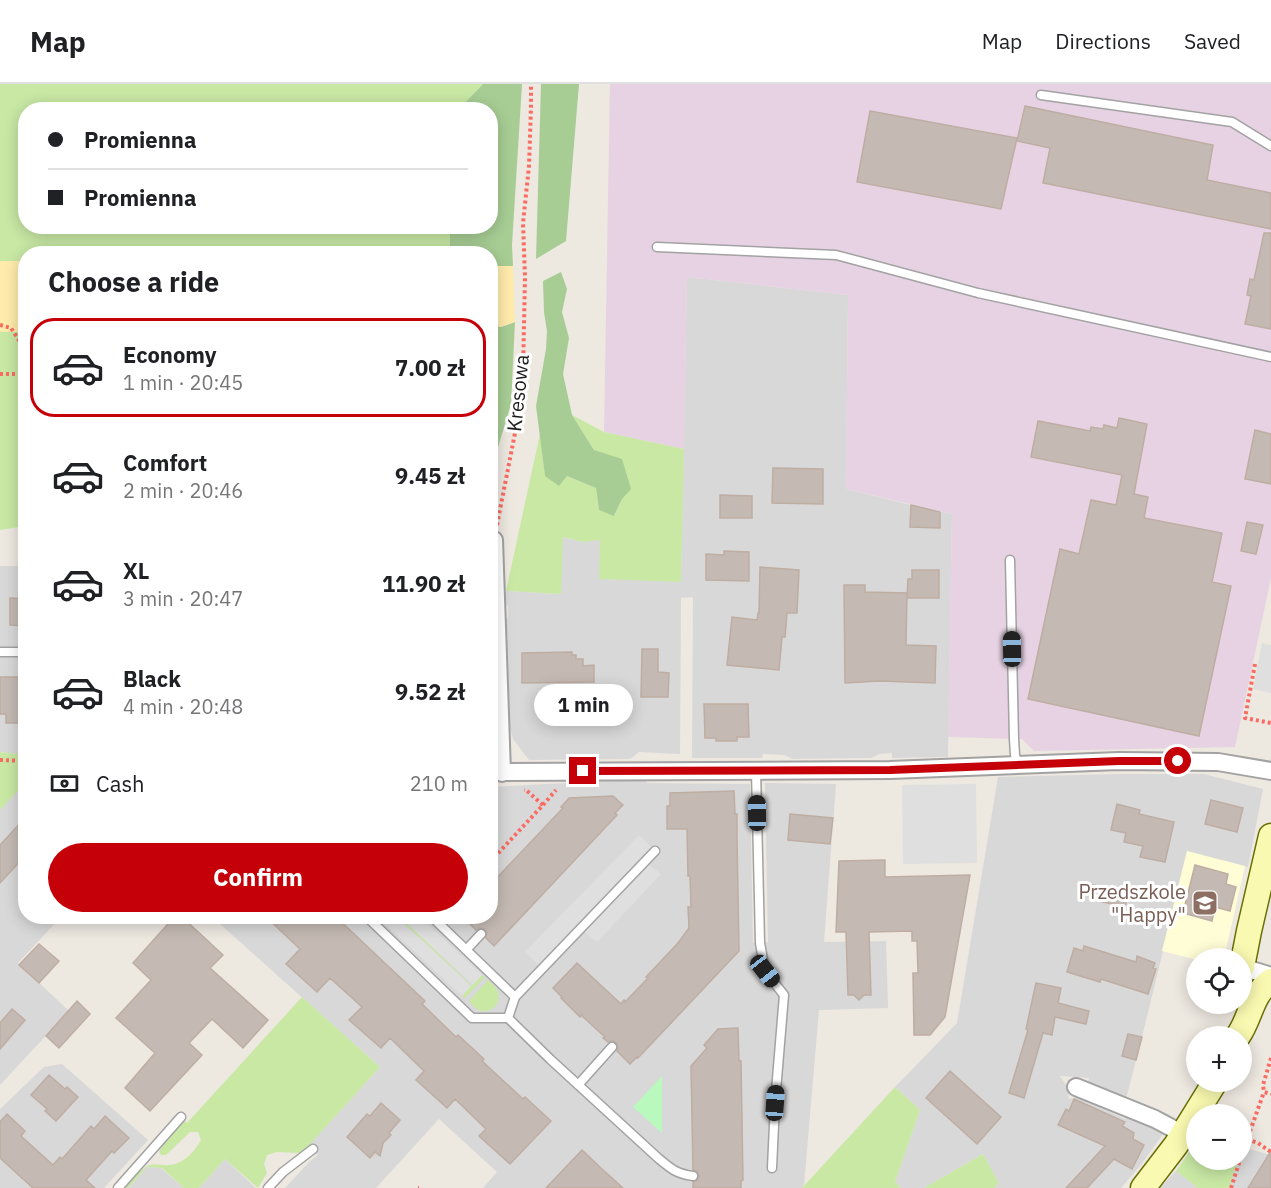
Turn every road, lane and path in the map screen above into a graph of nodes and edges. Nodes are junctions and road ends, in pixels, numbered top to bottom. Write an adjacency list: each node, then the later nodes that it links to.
1 (531, 84): 10 (path, Kresowa)
2 (1041, 94): 3 (lane)
3 (1271, 146)
4 (657, 247): 7 (lane)
5 (0, 325): 6 (path)
6 (18, 339)
7 (1271, 357)
8 (0, 374): 9 (path)
9 (18, 374)
10 (498, 520)
11 (1010, 560): 18 (lane)
12 (0, 652): 13 (lane)
13 (18, 652)
14 (1255, 664): 15 (path)
15 (1271, 723)
16 (0, 760): 17 (path)
17 (18, 761)
18 (1018, 766): 19 (street); 20 (street)
19 (756, 770): 21 (street); 51 (lane)
20 (1271, 771)
21 (498, 772)
22 (562, 783): 24 (path)
23 (514, 790): 24 (path)
24 (543, 805): 27 (path)
25 (1271, 836): 31 (street)
26 (655, 851): 35 (lane)
27 (498, 853)
28 (374, 924): 36 (lane)
29 (438, 924): 32 (lane)
30 (481, 934): 32 (lane)
31 (1246, 948)
32 (466, 950): 35 (lane)
33 (1252, 971): 34 (street)
34 (1271, 978): 37 (street)
35 (515, 997): 36 (lane)
36 (508, 1018): 40 (lane)
37 (1245, 1026)
38 (612, 1047): 40 (lane)
39 (1271, 1058): 43 (path)
40 (578, 1085): 53 (lane)
41 (1077, 1087): 47 (street)
42 (1209, 1092): 47 (street)
43 (1264, 1092): 44 (path); 46 (path)
44 (1271, 1094)
45 (181, 1117): 54 (lane)
46 (1252, 1125)
47 (1183, 1134): 56 (street)
48 (1252, 1141): 50 (path)
49 (313, 1149): 55 (lane)
50 (1271, 1152)
51 (772, 1168)
52 (1237, 1170): 57 (path)
53 (693, 1176)
54 (118, 1188)
55 (268, 1188)
56 (1143, 1188)
57 (1232, 1188)

